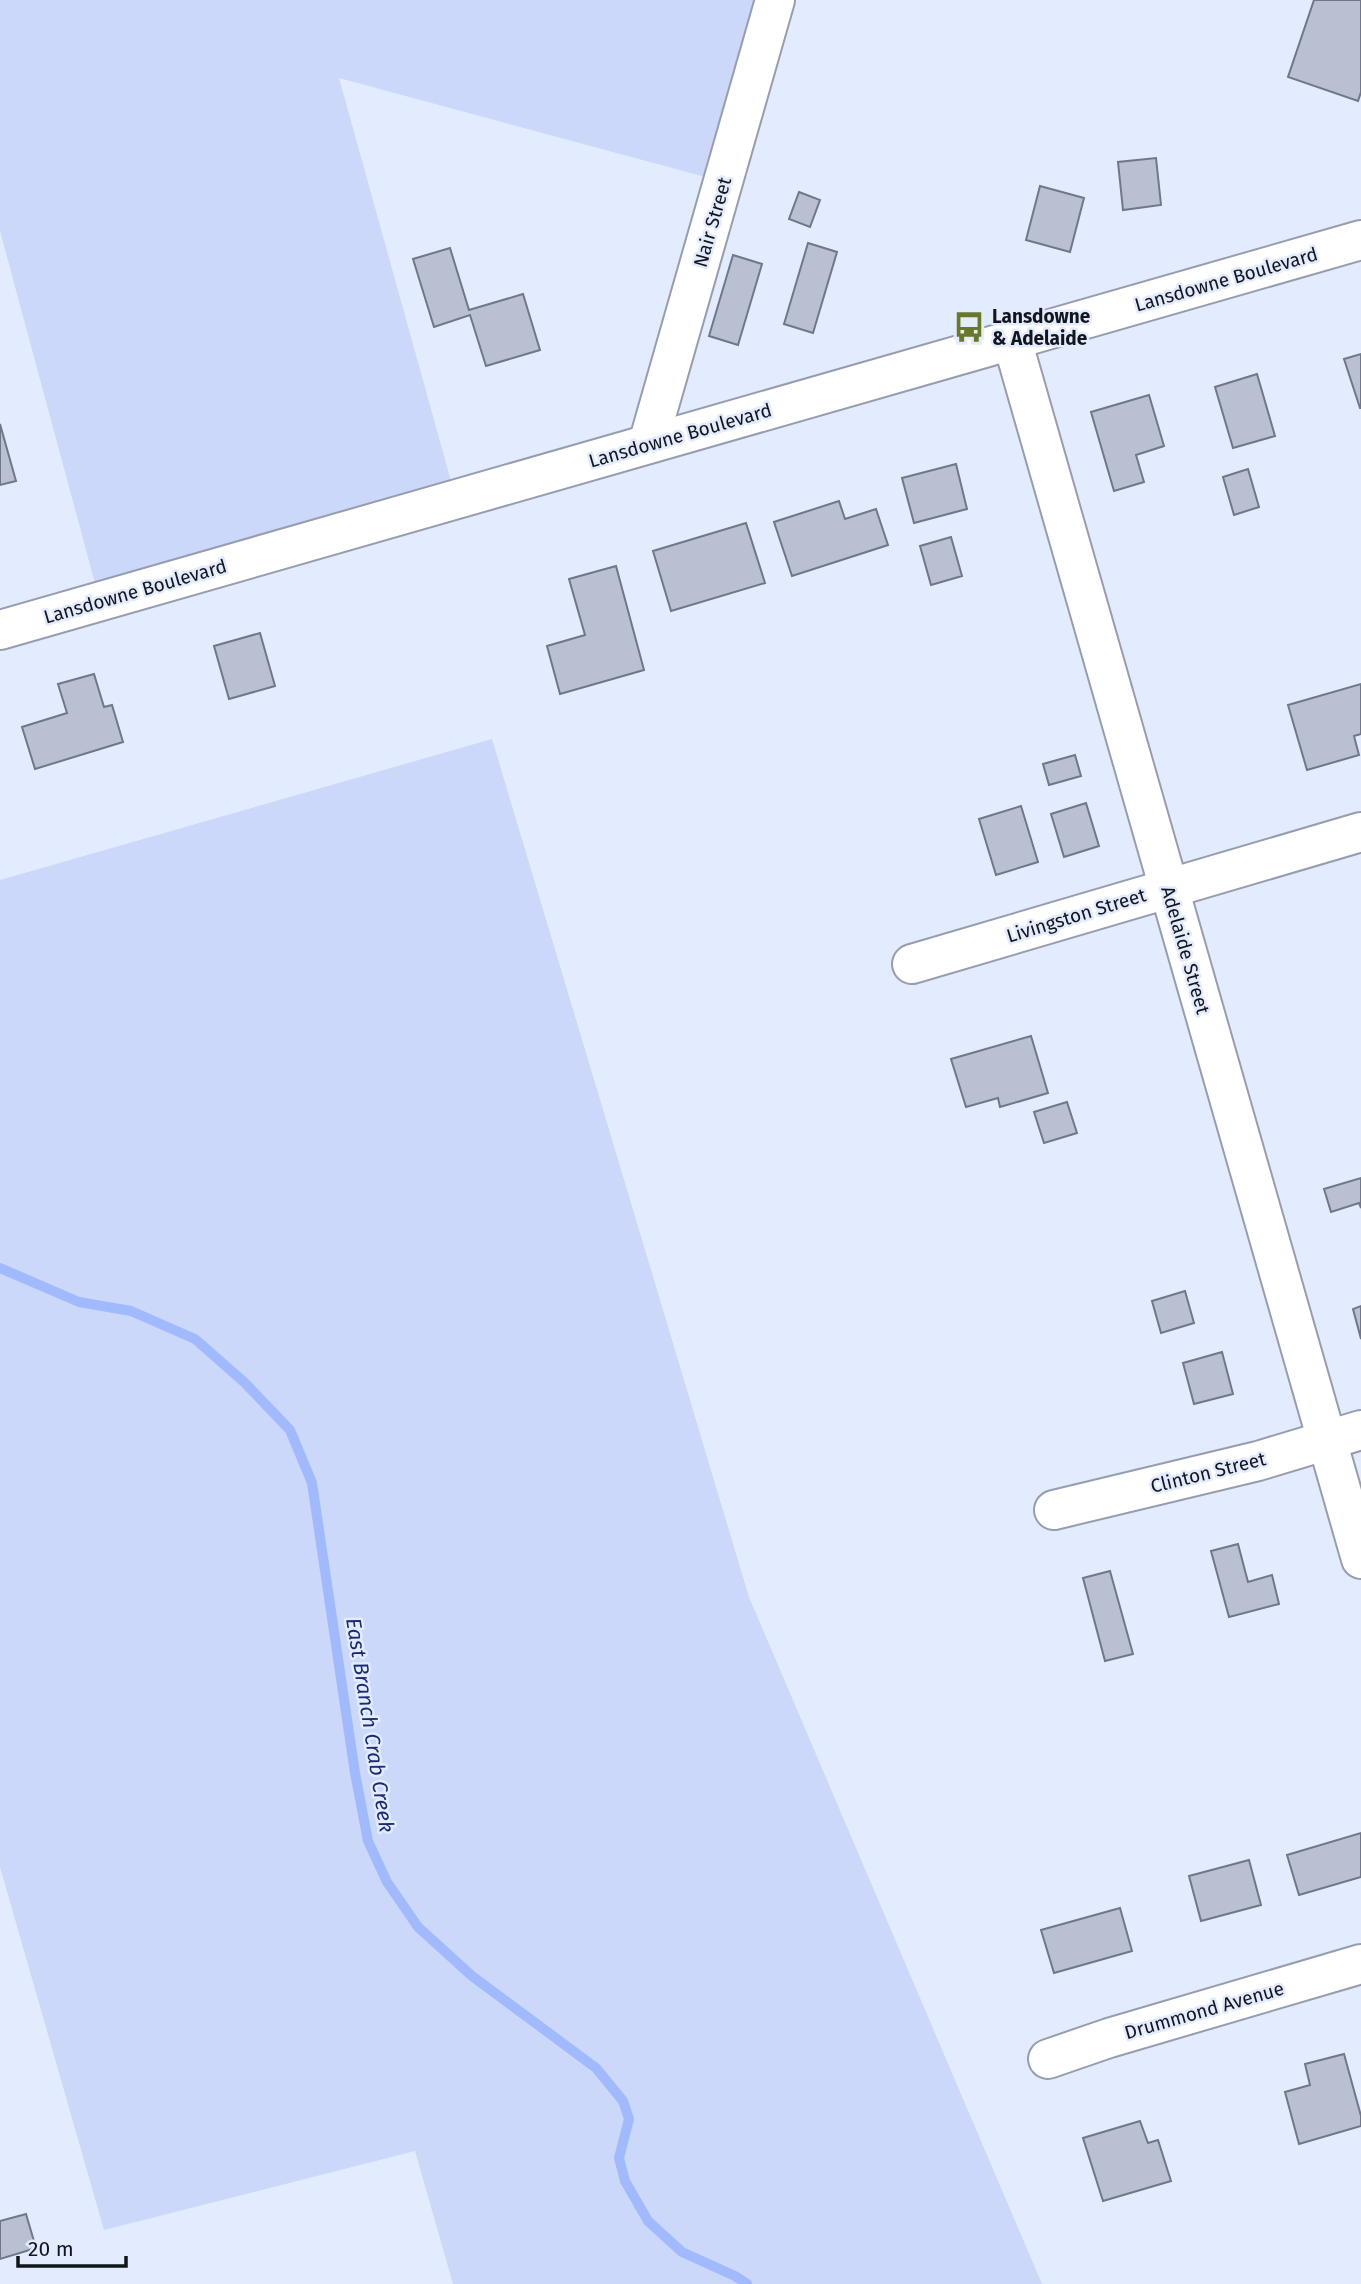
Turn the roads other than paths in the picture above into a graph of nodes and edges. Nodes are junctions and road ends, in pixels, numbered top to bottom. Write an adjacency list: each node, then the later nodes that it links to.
1 (775, 0): 4 (street, Nair Street)
2 (1361, 240): 3 (street, Lansdowne Boulevard)
3 (1012, 340): 4 (street, Lansdowne Boulevard); 7 (street, Adelaide Street)
4 (648, 444): 5 (street, Lansdowne Boulevard)
5 (0, 630)
6 (1361, 832): 7 (street, Livingston Street)
7 (1168, 887): 8 (street, Livingston Street); 9 (street, Adelaide Street)
8 (912, 964)
9 (1344, 1435): 10 (street, Clinton Street); 11 (street, Adelaide Street)
10 (1054, 1510)
11 (1361, 1559)
12 (1361, 1964): 13 (street, Drummond Avenue)
13 (1048, 2059)

